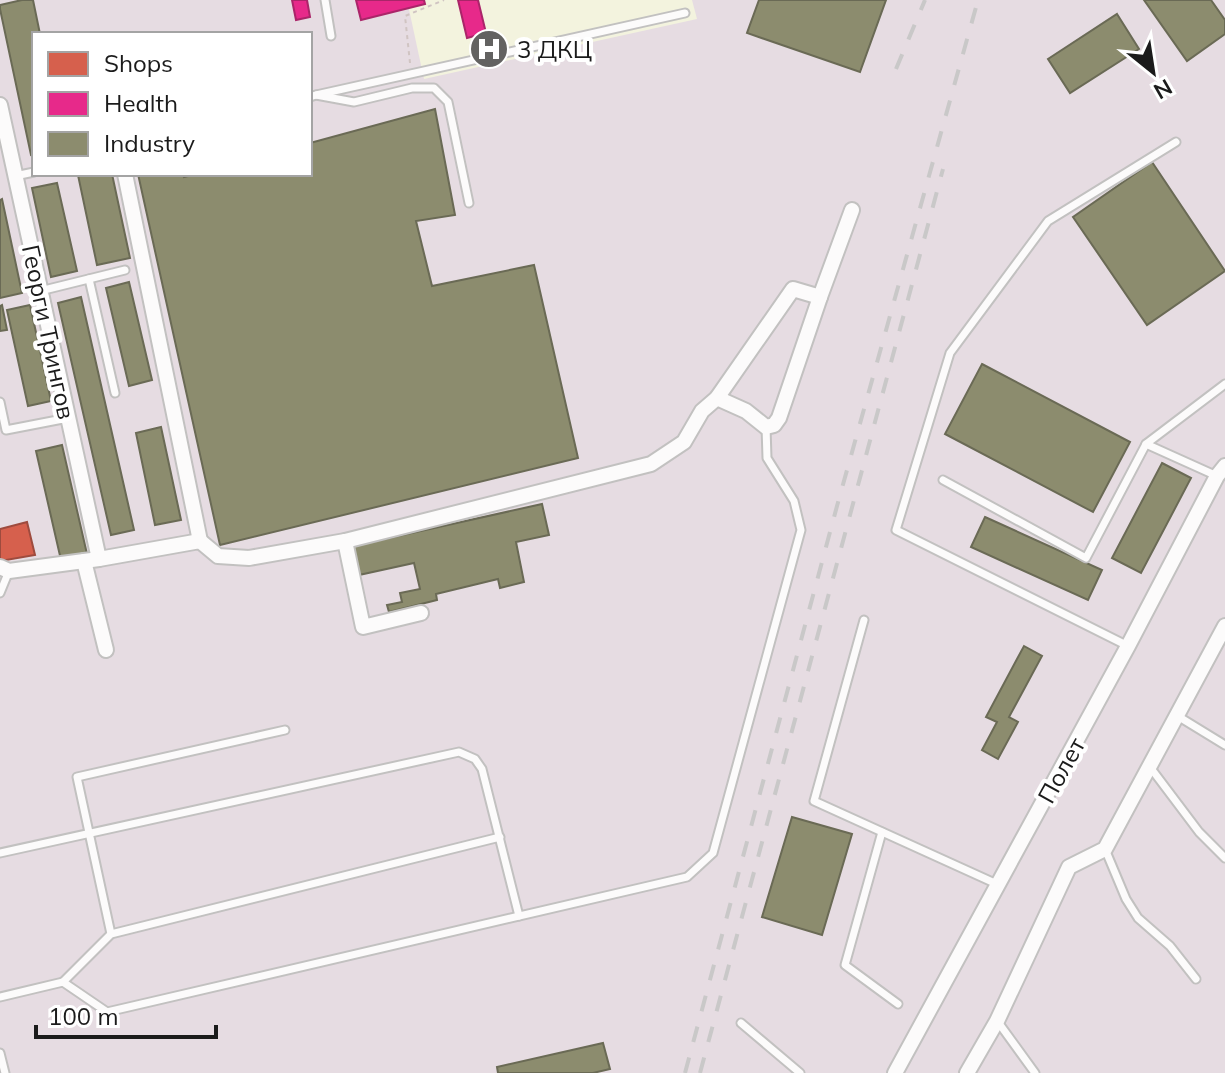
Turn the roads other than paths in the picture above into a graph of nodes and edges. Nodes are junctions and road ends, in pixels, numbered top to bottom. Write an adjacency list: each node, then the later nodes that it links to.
1 (325, 0): 3 (lane)
2 (685, 13): 4 (lane)
3 (331, 36)
4 (313, 96): 11 (lane)
5 (0, 105): 8 (street, Георги Трингов)
6 (1176, 142): 34 (lane)
7 (32, 172): 8 (lane)
8 (15, 176): 10 (street); 15 (street, Георги Трингов)
9 (125, 176): 26 (street)
10 (0, 180)
11 (469, 203)
12 (852, 210): 16 (street)
13 (125, 270): 14 (lane)
14 (89, 279): 15 (lane); 18 (lane)
15 (40, 291): 21 (street, Георги Трингов)
16 (820, 297): 19 (street); 22 (street)
17 (1225, 384): 23 (lane)
18 (115, 393)
19 (717, 398): 22 (street); 27 (street)
20 (0, 402): 21 (lane)
21 (68, 418): 28 (street, Георги Трингов)
22 (766, 427): 47 (lane)
23 (1146, 444): 24 (lane); 25 (lane)
24 (1221, 471): 34 (street, Полет)
25 (943, 480)
26 (200, 541): 27 (street); 28 (street)
27 (345, 541): 31 (street)
28 (92, 560): 29 (street); 35 (street, Георги Трингов)
29 (5, 569): 30 (lane)
30 (0, 593)
31 (421, 613)
32 (864, 620): 40 (lane)
33 (1225, 626): 36 (street)
34 (1128, 646): 46 (street, Полет)
35 (106, 650)
36 (1176, 715): 38 (lane); 39 (street)
37 (285, 730): 41 (lane)
38 (1225, 745)
39 (1148, 765): 43 (street); 45 (lane)
40 (882, 832): 46 (lane); 52 (lane)
41 (89, 833): 42 (lane); 44 (lane); 48 (lane)
42 (500, 837): 47 (lane); 48 (lane)
43 (1105, 849): 49 (lane); 53 (street)
44 (0, 853)
45 (1225, 858)
46 (999, 885): 58 (street, Полет)
47 (519, 916): 50 (lane)
48 (111, 934): 50 (lane)
49 (1196, 979)
50 (63, 982): 51 (lane)
51 (0, 997)
52 (898, 1004)
53 (997, 1021): 59 (street); 60 (lane)
54 (741, 1023): 57 (lane)
55 (0, 1053): 56 (lane)
56 (5, 1073)
57 (800, 1073)
58 (895, 1073)
59 (967, 1073)
60 (1035, 1073)

